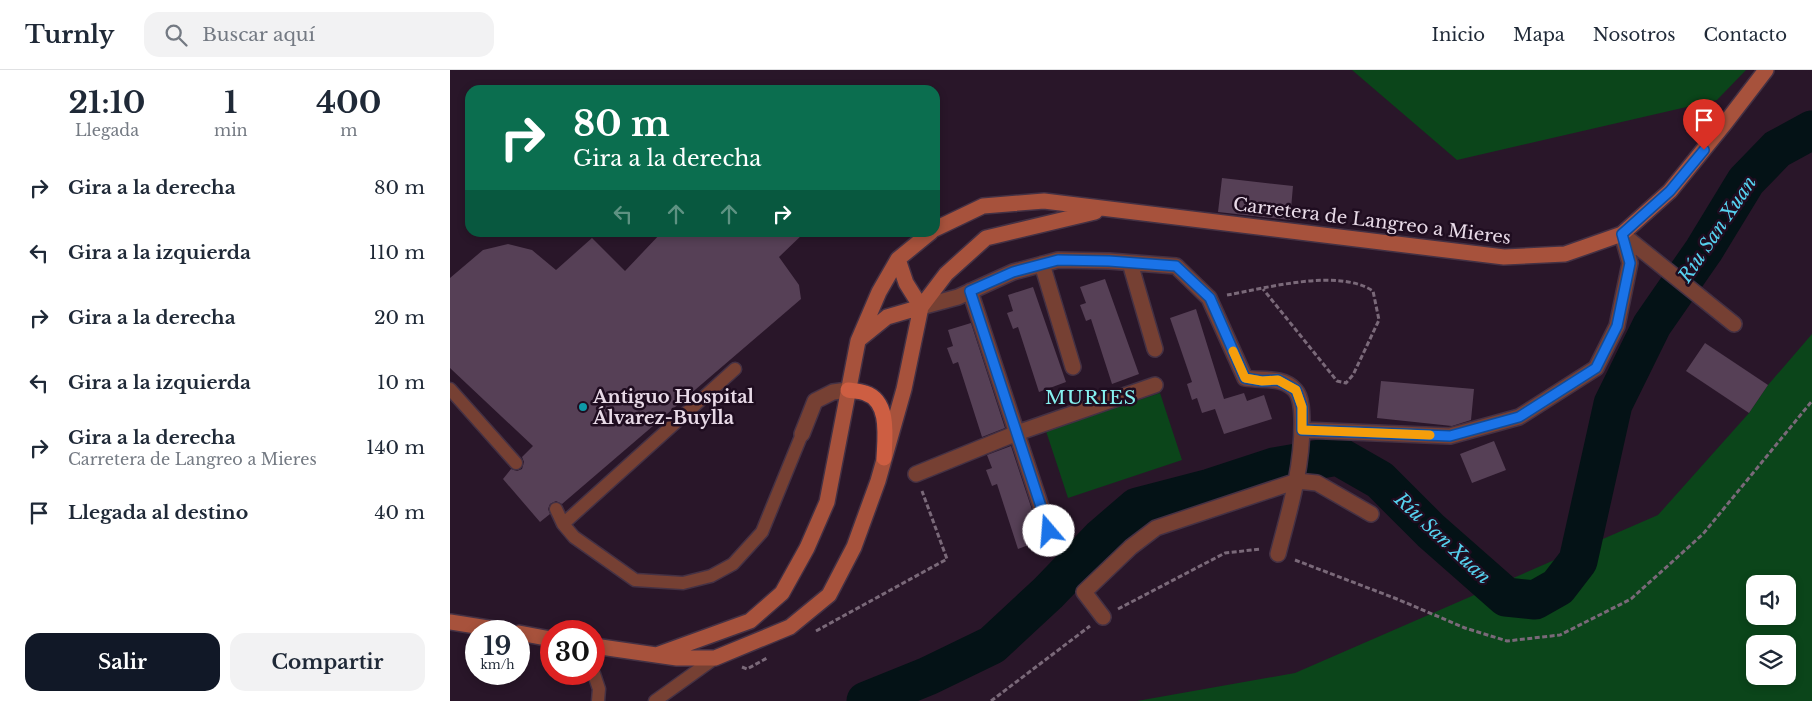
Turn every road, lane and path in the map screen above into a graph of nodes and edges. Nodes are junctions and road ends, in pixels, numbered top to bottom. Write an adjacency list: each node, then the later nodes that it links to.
1 (1766, 70): 4 (main road, Carretera de Langreo a Mieres)
2 (1107, 210): 3 (main road, Carretera de Langreo a Mieres); 4 (main road, Carretera de Langreo a Mieres); 12 (main road, Carretera de Langreo a Mieres)
3 (940, 227)
4 (1622, 234): 13 (street); 24 (street)
5 (925, 237): 6 (main road, Carretera de Langreo a Mieres)
6 (898, 259): 12 (main road); 14 (main road, Carretera de Langreo a Mieres)
7 (1130, 262): 8 (street); 11 (street); 15 (street)
8 (1042, 264): 10 (street); 16 (street)
9 (1263, 289): 9 (path); 11 (path)
10 (970, 291): 12 (street); 23 (street)
11 (1210, 298): 24 (street)
12 (921, 307): 14 (main road); 25 (main road, Carretera de Langreo a Mieres)
13 (1734, 324)
14 (858, 341): 20 (main road, Carretera de Langreo a Mieres)
15 (1155, 349)
16 (1073, 367)
17 (736, 369): 31 (lane)
18 (1155, 385): 23 (street)
19 (450, 389): 26 (lane)
20 (848, 390): 22 (street); 25 (main road); 39 (main road, Carretera de Langreo a Mieres)
21 (1812, 401): 33 (path)
22 (802, 434): 31 (lane)
23 (1017, 434): 27 (street); 32 (street)
24 (1302, 436): 28 (street)
25 (884, 458): 41 (main road, Carretera de Langreo a Mieres)
26 (516, 463)
27 (916, 474): 37 (path)
28 (1299, 474): 30 (street); 33 (street); 34 (street)
29 (556, 509): 31 (lane)
30 (1371, 514)
31 (563, 524)
32 (1049, 531)
33 (1278, 554): 34 (path)
34 (1103, 617): 45 (path)
35 (450, 622): 36 (main road)
36 (465, 624)
37 (808, 636)
38 (605, 647): 39 (main road, Carretera de Langreo a Mieres)
39 (659, 654): 41 (main road, Carretera de Langreo a Mieres)
40 (773, 655): 41 (path)
41 (715, 658): 44 (lane)
42 (598, 685): 43 (lane)
43 (598, 701)
44 (655, 701)
45 (991, 701)

